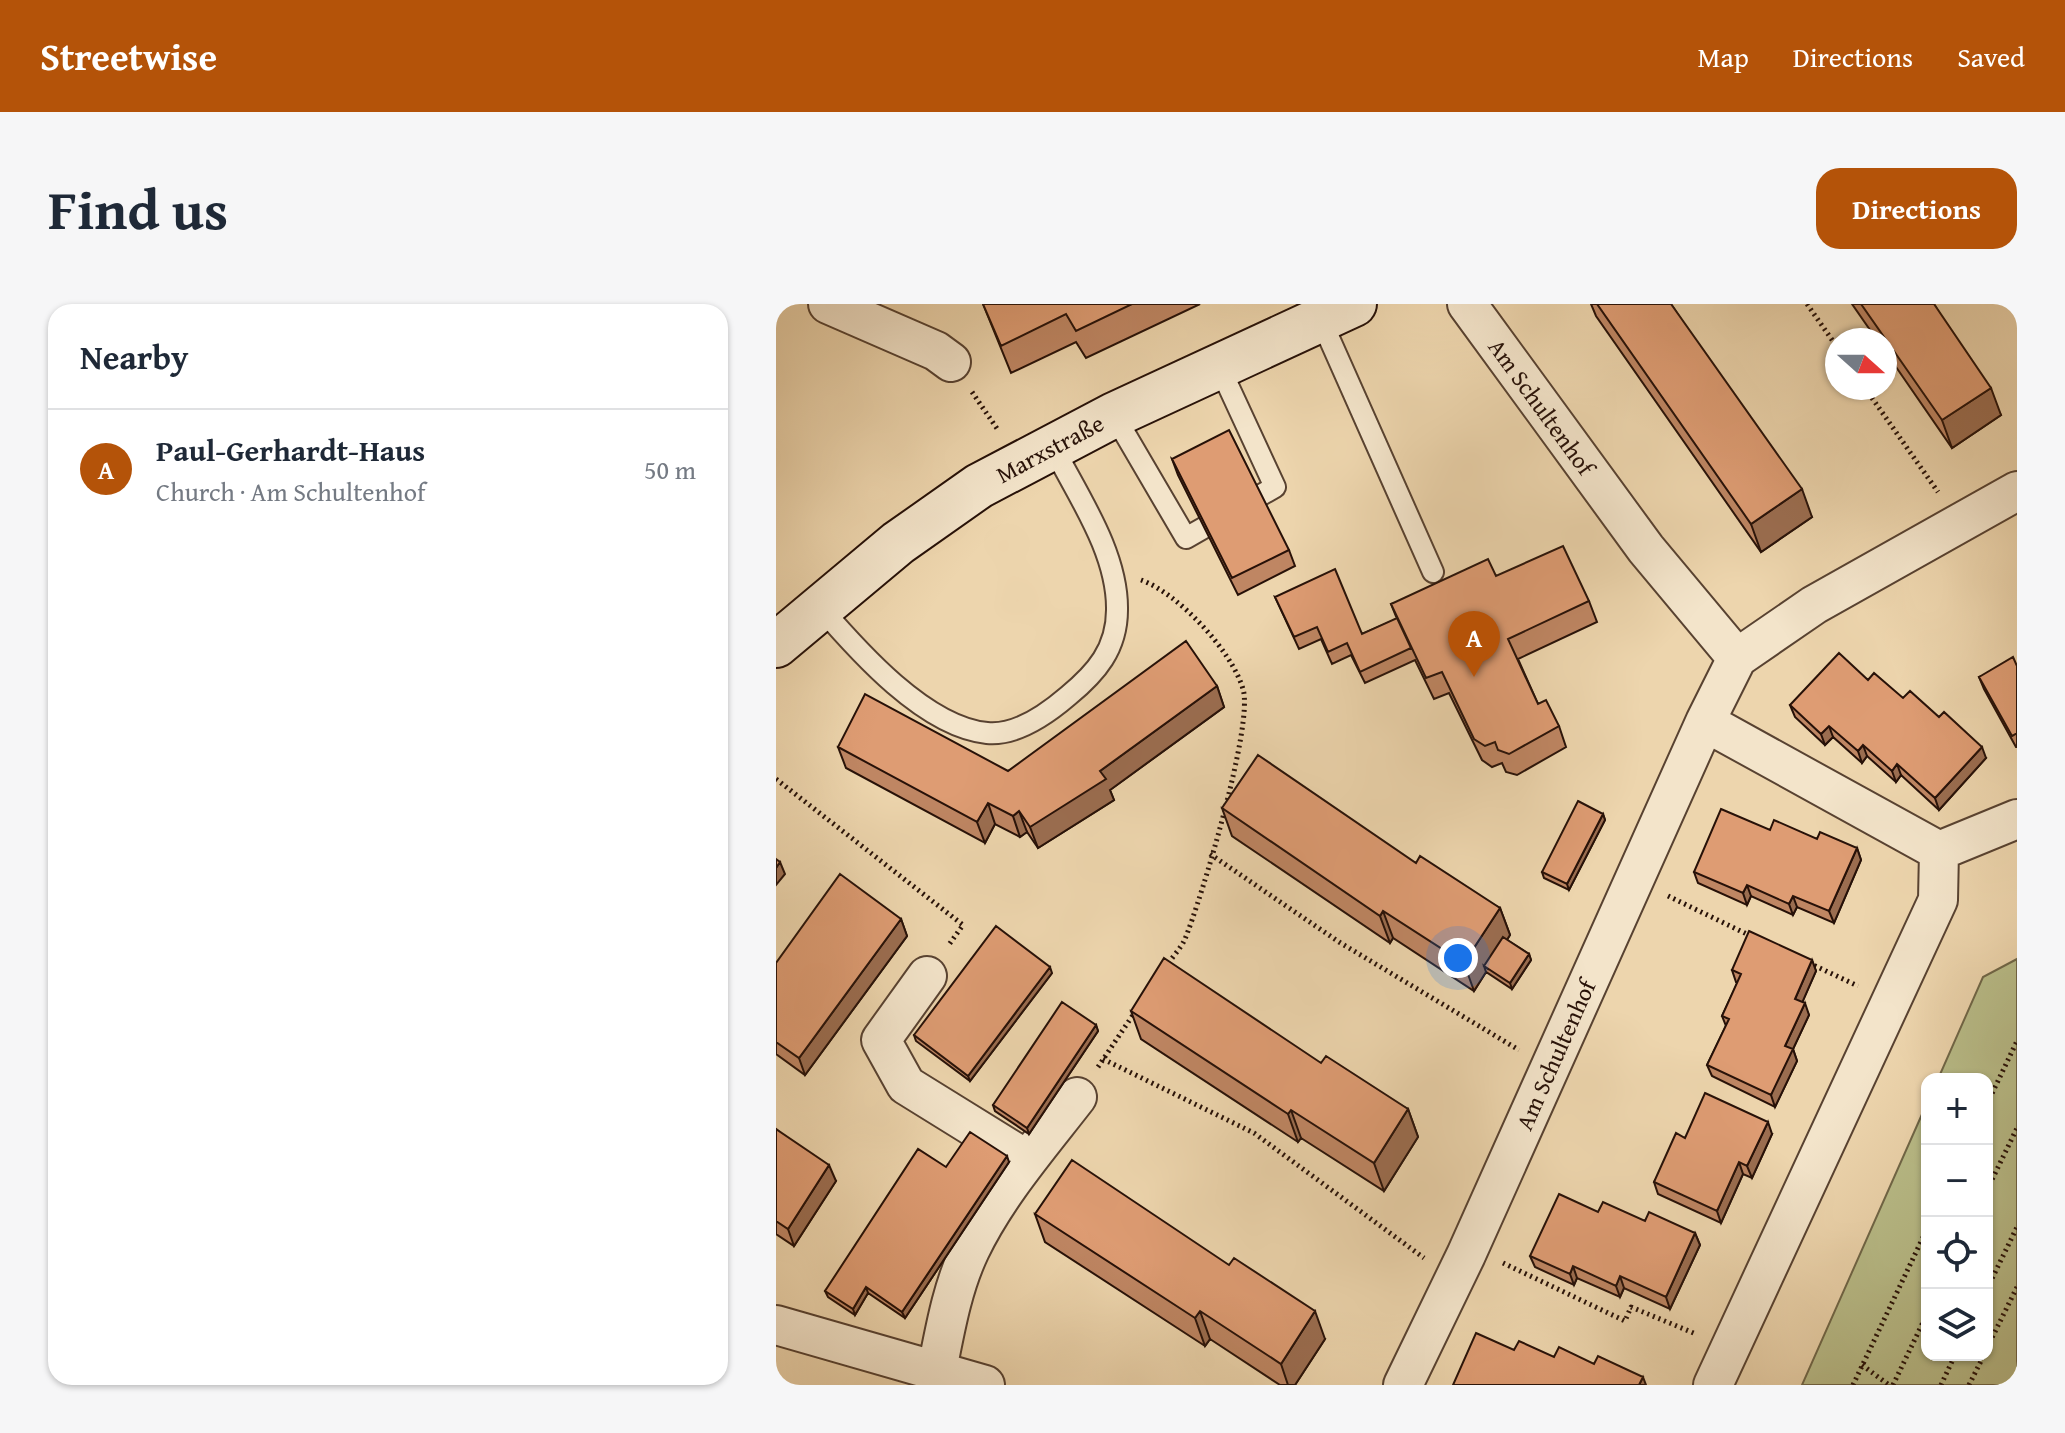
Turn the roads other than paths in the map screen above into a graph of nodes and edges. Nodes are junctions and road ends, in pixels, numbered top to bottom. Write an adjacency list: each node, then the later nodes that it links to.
1 (828, 304): 4 (street)
2 (1467, 304): 12 (street, Am Schultenhof)
3 (1338, 312): 5 (street, Marxstraße); 9 (lane)
4 (951, 362)
5 (1219, 366): 6 (street, Marxstraße); 6 (lane)
6 (1114, 415): 7 (street, Marxstraße)
7 (1037, 456): 10 (street, Marxstraße); 10 (lane)
8 (2017, 491): 12 (street, Am Schultenhof)
9 (1433, 572)
10 (820, 607): 11 (street, Marxstraße)
11 (776, 645)
12 (1737, 658): 13 (street, Am Schultenhof)
13 (1705, 722): 15 (street); 22 (street, Am Schultenhof)
14 (2017, 819): 15 (street)
15 (1939, 851): 23 (street)
16 (927, 976): 18 (street)
17 (1077, 1097): 18 (street)
18 (1027, 1160): 20 (street)
19 (776, 1325): 20 (street)
20 (937, 1370): 21 (street)
21 (985, 1385)
22 (1403, 1385)
23 (1713, 1385)

